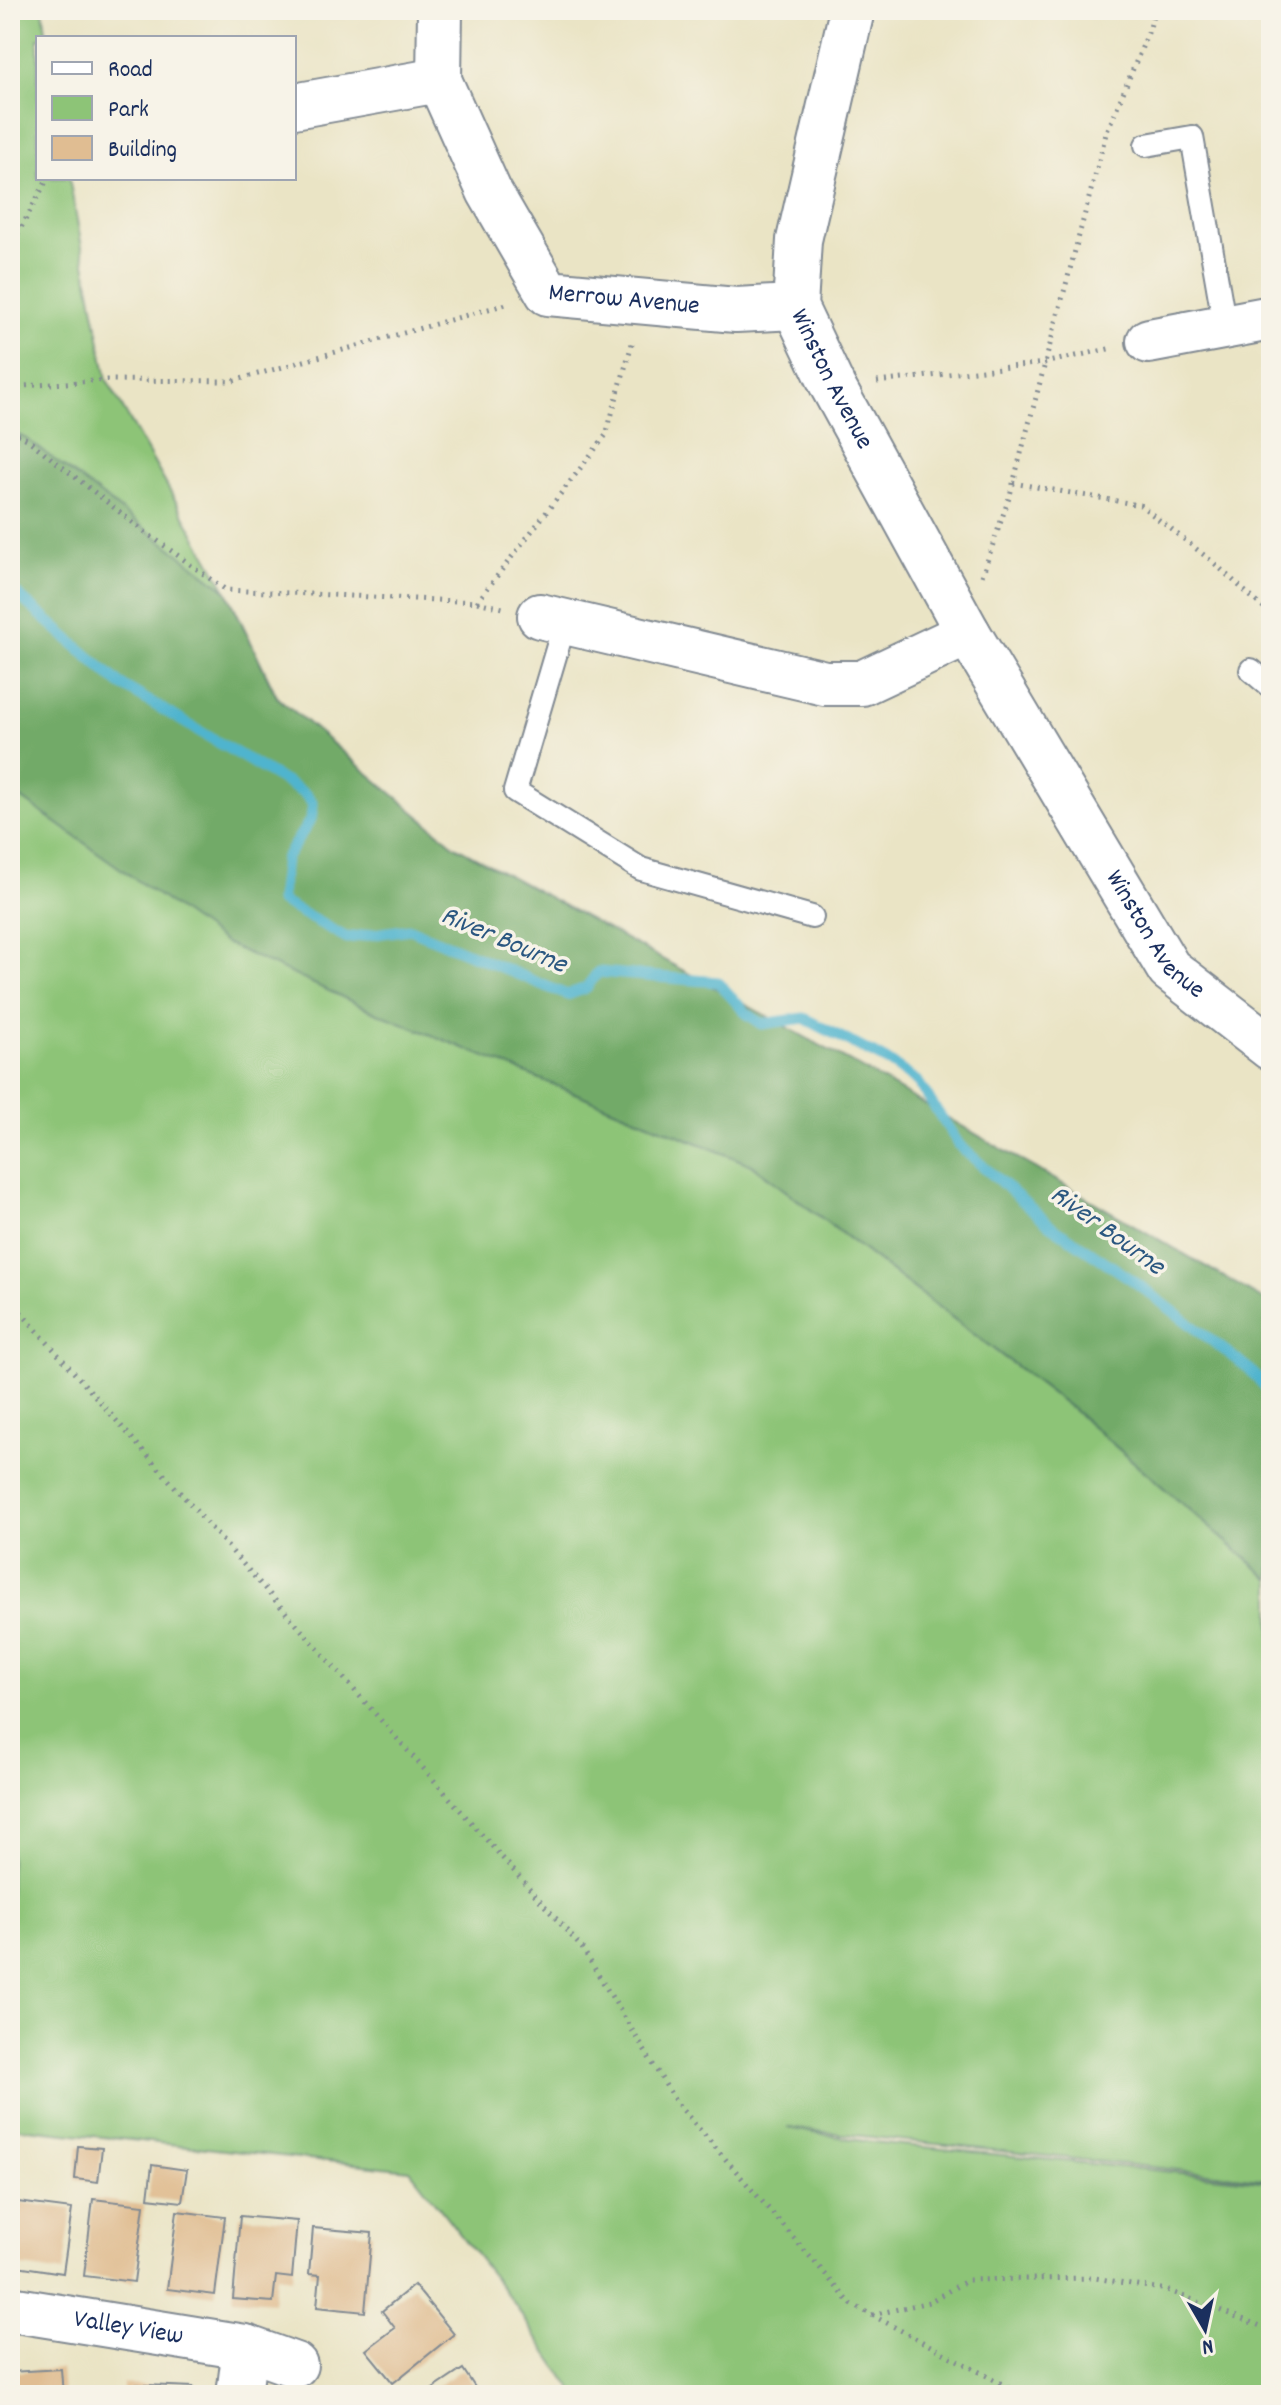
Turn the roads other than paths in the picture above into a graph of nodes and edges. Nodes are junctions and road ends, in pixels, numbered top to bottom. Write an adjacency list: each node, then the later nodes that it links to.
1 (440, 10): 3 (street, Merrow Avenue)
2 (852, 10): 6 (street, Winston Avenue)
3 (439, 80): 4 (street); 6 (street, Merrow Avenue)
4 (296, 106)
5 (1146, 145): 8 (lane)
6 (795, 307): 11 (street, Winston Avenue)
7 (1271, 318): 8 (street)
8 (1225, 327): 9 (street)
9 (1149, 341)
10 (552, 619): 11 (street); 14 (lane)
11 (966, 630): 15 (street, Winston Avenue)
12 (1251, 670): 13 (lane)
13 (1271, 687)
14 (812, 917)
15 (1266, 1034)
16 (10, 2309): 17 (street, Valley View)
17 (245, 2347): 18 (street, Valley View); 19 (street)
18 (295, 2365)
19 (239, 2395)

